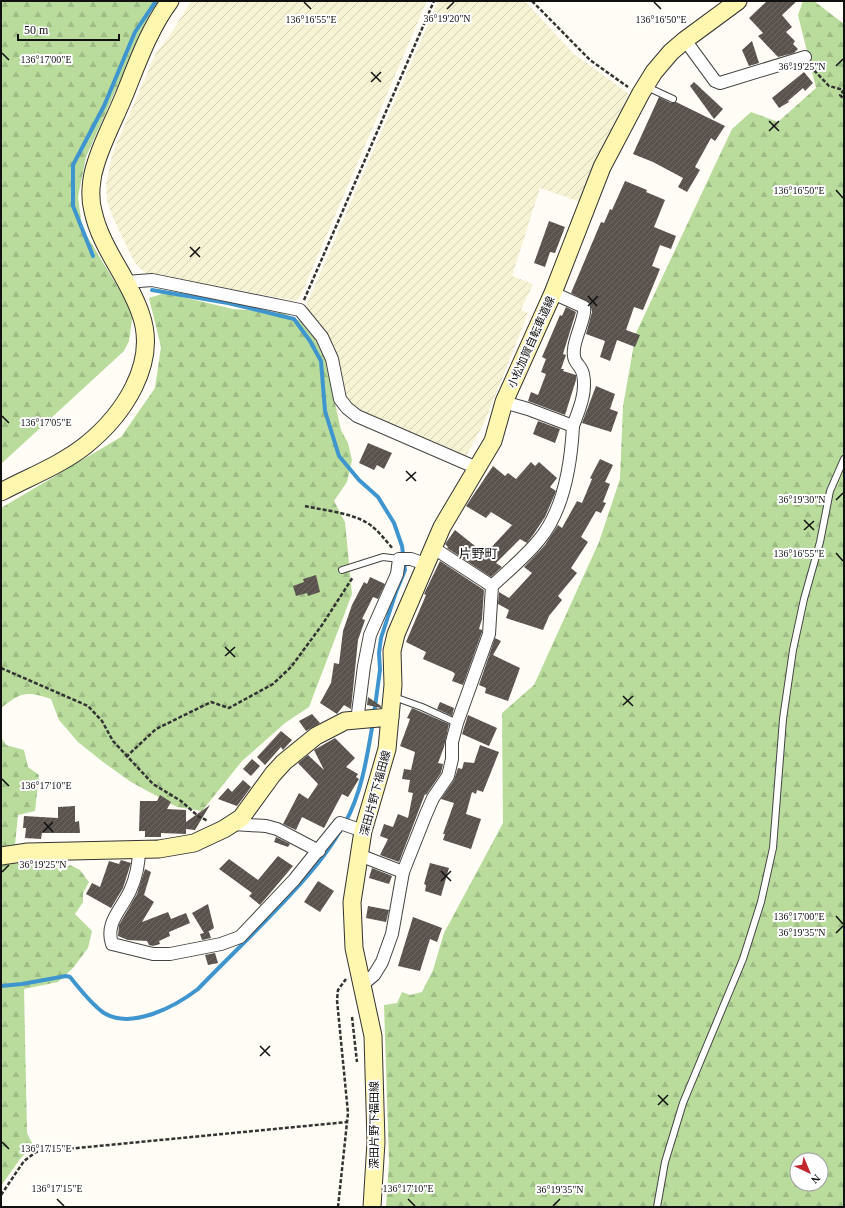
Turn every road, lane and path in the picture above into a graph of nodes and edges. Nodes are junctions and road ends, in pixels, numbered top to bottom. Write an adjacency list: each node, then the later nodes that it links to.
1 (170, 1): 11 (main road)
2 (434, 1): 13 (path)
3 (532, 1): 7 (path)
4 (738, 1): 5 (main road, 小松加賀自転車道線)
5 (685, 40): 6 (street); 7 (main road, 小松加賀自転車道線)
6 (805, 57): 8 (path)
7 (643, 90): 9 (lane); 12 (main road, 小松加賀自転車道線)
8 (844, 90): 10 (path)
9 (673, 99)
10 (844, 99)
11 (126, 282): 13 (street); 18 (main road)
12 (553, 293): 14 (main road, 小松加賀自転車道線); 15 (street)
13 (300, 310): 17 (street)
14 (504, 402): 15 (street); 17 (main road, 小松加賀自転車道線)
15 (573, 426): 25 (street)
16 (844, 459): 44 (lane)
17 (477, 468): 20 (main road, 小松加賀自転車道線)
18 (1, 492)
19 (305, 506): 21 (path)
20 (432, 547): 22 (main road, 小松加賀自転車道線); 25 (street)
21 (399, 559): 22 (street); 23 (lane); 29 (street)
22 (425, 564): 27 (main road, 小松加賀自転車道線)
23 (342, 570)
24 (355, 575): 31 (path)
25 (492, 586): 30 (street)
26 (1, 668): 31 (path)
27 (392, 696): 28 (main road, 小松加賀自転車道線); 30 (lane)
28 (390, 717): 29 (main road); 33 (main road, 深田片野下福田線)
29 (357, 721): 32 (main road)
30 (457, 724): 38 (street)
31 (126, 757): 32 (path)
32 (229, 826): 34 (main road); 35 (street)
33 (363, 831): 35 (street); 36 (main road, 深田片野下福田線)
34 (139, 849): 35 (street); 37 (main road)
35 (318, 851)
36 (359, 855): 38 (street); 39 (main road, 深田片野下福田線)
37 (1, 856)
38 (404, 872): 39 (street)
39 (361, 979): 40 (path); 43 (main road, 深田片野下福田線)
40 (347, 1122): 41 (path); 42 (path)
41 (1, 1195)
42 (338, 1207)
43 (372, 1207)
44 (657, 1207)

